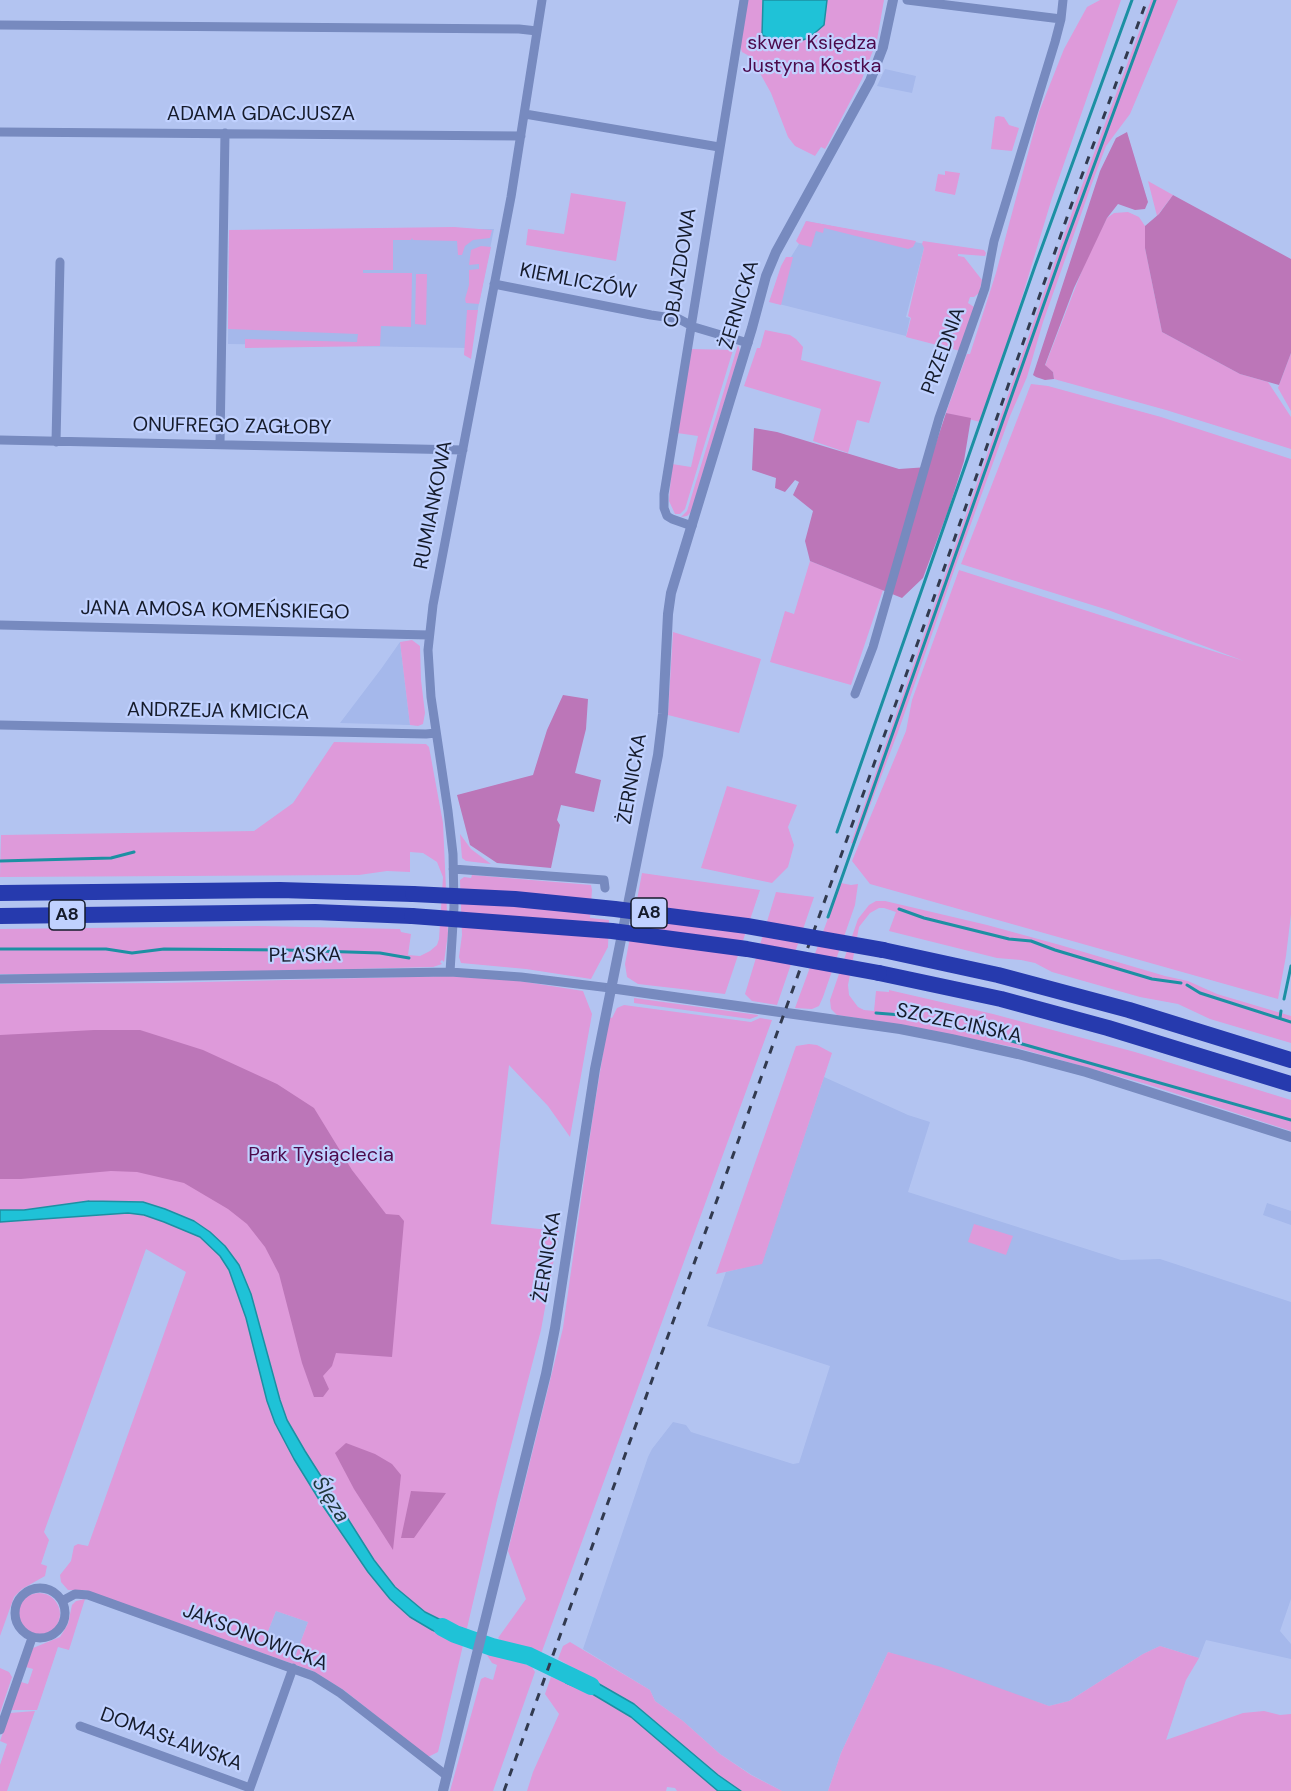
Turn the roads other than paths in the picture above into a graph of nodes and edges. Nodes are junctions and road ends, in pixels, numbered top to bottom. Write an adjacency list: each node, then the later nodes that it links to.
1 (542, 0): 8 (street, RUMIANKOWA)
2 (744, 0): 13 (street, OBJAZDOWA)
3 (893, 0): 17 (street, ŻERNICKA)
4 (907, 0): 6 (street)
5 (1063, 0): 6 (street, PRZEDNIA)
6 (1061, 18): 25 (street, PRZEDNIA)
7 (0, 25): 8 (street)
8 (537, 31): 9 (street, RUMIANKOWA)
9 (525, 114): 12 (street, RUMIANKOWA); 13 (street)
10 (0, 132): 11 (street, ADAMA GDACJUSZA)
11 (225, 133): 12 (street, ADAMA GDACJUSZA); 20 (street)
12 (521, 136): 15 (street, RUMIANKOWA)
13 (719, 147): 16 (street, OBJAZDOWA)
14 (60, 262): 19 (street)
15 (494, 284): 16 (street, KIEMLICZÓW); 21 (street, RUMIANKOWA)
16 (690, 325): 17 (street, KIEMLICZÓW); 22 (street, OBJAZDOWA)
17 (748, 343): 22 (street, ŻERNICKA)
18 (0, 441): 19 (street, ONUFREGO ZAGŁOBY)
19 (56, 442): 20 (street, ONUFREGO ZAGŁOBY)
20 (220, 444): 21 (street, ONUFREGO ZAGŁOBY)
21 (463, 450): 24 (street, RUMIANKOWA)
22 (692, 526): 34 (street, ŻERNICKA)
23 (0, 625): 24 (street, JANA AMOSA KOMEŃSKIEGO)
24 (429, 635): 27 (street, RUMIANKOWA)
25 (855, 694)
26 (0, 725): 27 (street, ANDRZEJA KMICICA)
27 (436, 733): 28 (street, RUMIANKOWA)
28 (453, 869): 29 (street); 32 (street, RUMIANKOWA)
29 (605, 884)
30 (0, 893): 35 (highway, A8, bridge)
31 (0, 916): 36 (highway, A8, bridge)
32 (450, 972): 33 (street, PŁASKA); 34 (street, PŁASKA)
33 (0, 979)
34 (610, 988): 37 (street, SZCZECIŃSKA); 43 (street, ŻERNICKA)
35 (1291, 1060)
36 (1291, 1084)
37 (1291, 1137)
38 (62, 1601): 39 (street); 39 (street); 40 (street, JAKSONOWICKA)
39 (32, 1638): 42 (street)
40 (293, 1668): 43 (street, JAKSONOWICKA); 44 (street, DOMASŁAWSKA)
41 (80, 1726): 44 (street, DOMASŁAWSKA)
42 (0, 1730)
43 (447, 1776): 45 (street)
44 (250, 1789)
45 (443, 1791)

